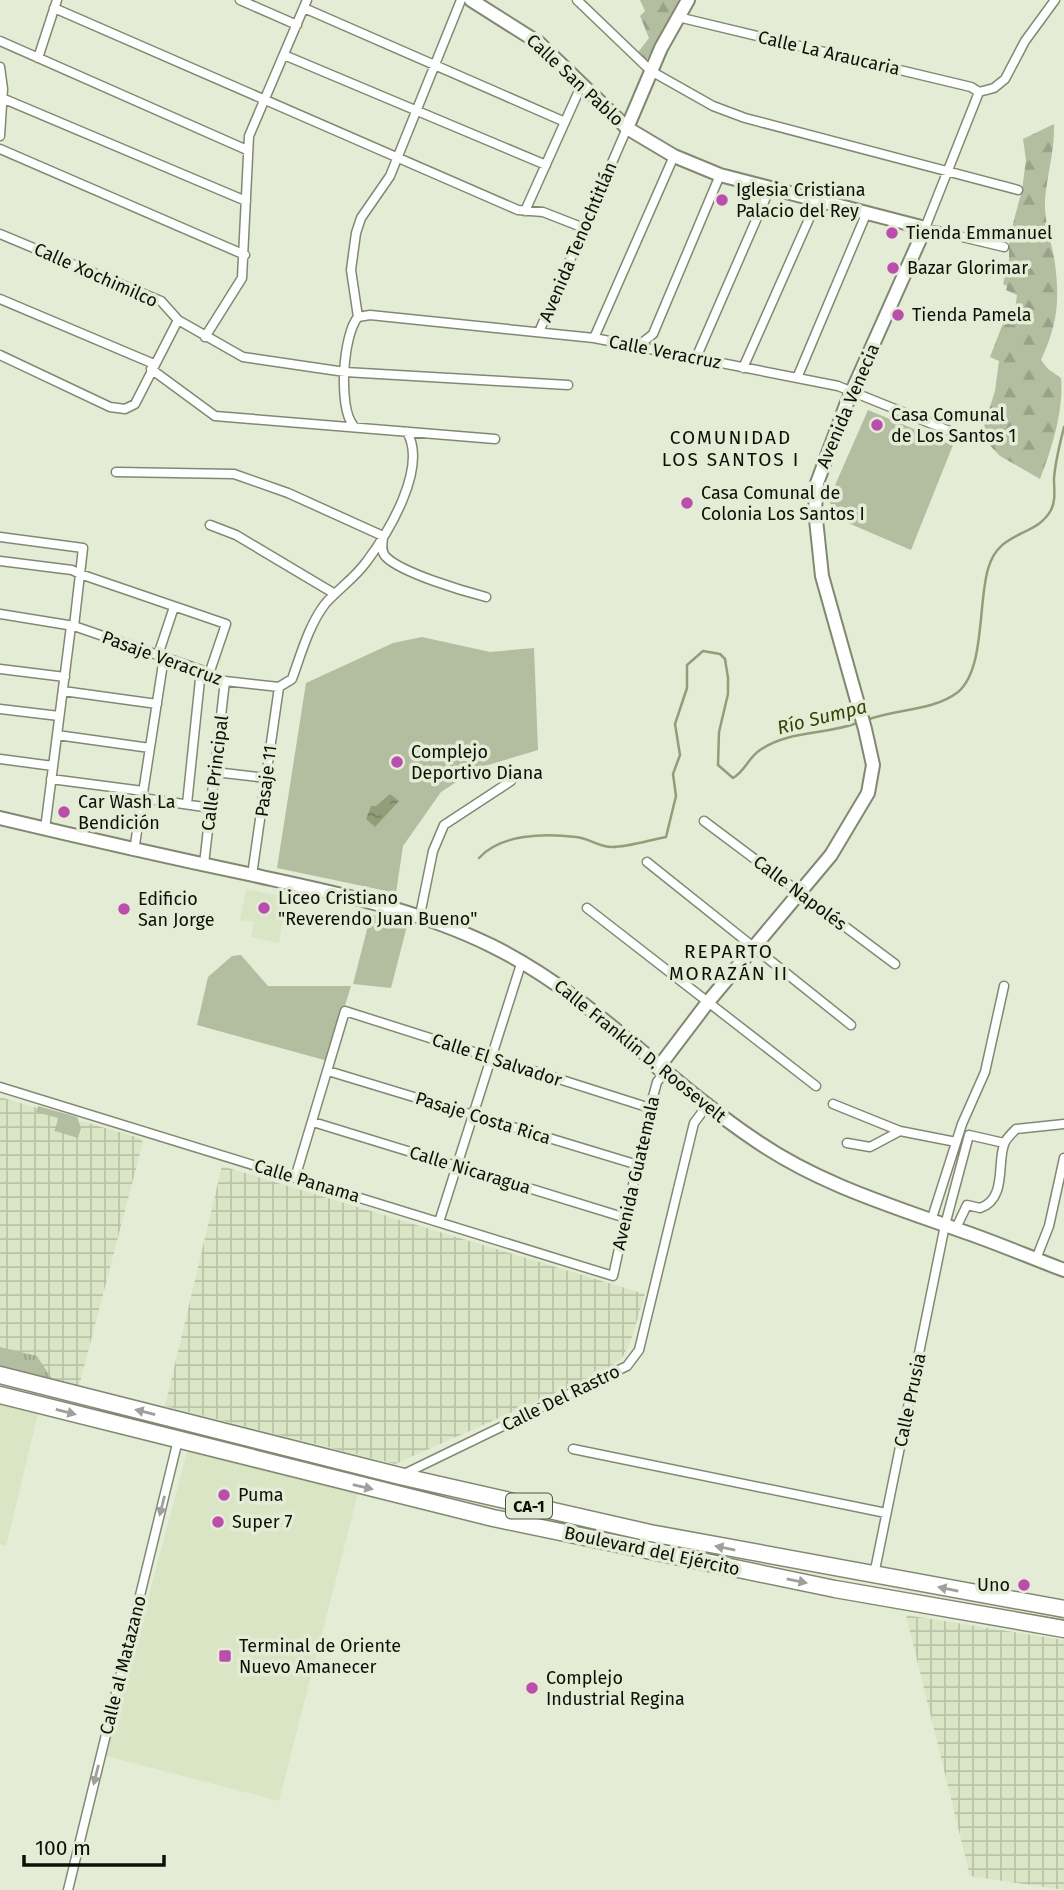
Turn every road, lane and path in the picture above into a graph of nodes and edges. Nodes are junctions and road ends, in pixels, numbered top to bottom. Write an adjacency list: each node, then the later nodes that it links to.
1 (240, 0): 10 (street)
2 (461, 0): 14 (street)
3 (471, 0): 18 (street, Calle San Pablo)
4 (577, 0): 16 (street)
5 (688, 0): 9 (street, Avenida Tenochtitlán)
6 (1055, 0): 19 (street)
7 (55, 4): 13 (street); 21 (street)
8 (306, 4): 10 (street); 14 (street)
9 (678, 17): 16 (street, Avenida Tenochtitlán); 19 (street, Calle La Araucaria)
10 (297, 25): 12 (street)
11 (0, 41): 13 (street)
12 (284, 55): 21 (street); 22 (street)
13 (38, 58): 27 (street)
14 (435, 65): 22 (street); 23 (street)
15 (0, 67): 17 (street)
16 (651, 71): 24 (street, Avenida Tenochtitlán); 31 (street)
17 (1, 79): 20 (street)
18 (582, 84): 23 (street); 24 (street, Calle San Pablo)
19 (979, 92): 31 (street, Avenida Venecia)
20 (2, 98): 25 (street); 35 (street)
21 (264, 101): 27 (street); 28 (street)
22 (416, 110): 28 (street); 30 (street)
23 (565, 121): 30 (street)
24 (627, 128): 29 (street, Calle San Pablo); 40 (street, Avenida Tenochtitlán)
25 (0, 136)
26 (0, 149): 43 (street)
27 (247, 150): 35 (street)
28 (397, 156): 37 (street); 45 (street)
29 (674, 156): 32 (street, Calle San Pablo); 49 (street)
30 (545, 165): 37 (street)
31 (948, 172): 34 (street); 39 (street, Avenida Venecia)
32 (720, 175): 33 (street, Calle San Pablo); 50 (street)
33 (770, 188): 36 (street, Calle San Pablo); 52 (street)
34 (1018, 190)
35 (246, 201): 43 (street)
36 (817, 201): 38 (street, Calle San Pablo); 54 (street)
37 (525, 211): 40 (street)
38 (867, 212): 39 (street, Calle San Pablo); 56 (street)
39 (925, 228): 42 (street, Calle San Pablo); 58 (street, Avenida Venecia)
40 (584, 229): 47 (street, Avenida Tenochtitlán)
41 (0, 233): 46 (street, Calle Xochimilco)
42 (1004, 247)
43 (245, 256): 48 (street)
44 (0, 299): 53 (street)
45 (358, 317): 47 (street, Calle Veracruz); 55 (street)
46 (178, 320): 48 (street, Calle Xochimilco); 53 (street)
47 (539, 332): 49 (street, Calle Veracruz)
48 (205, 337): 55 (street, Calle Xochimilco)
49 (594, 338): 50 (street, Calle Veracruz)
50 (638, 346): 52 (street, Calle Veracruz)
51 (0, 355): 53 (street)
52 (696, 358): 54 (street, Calle Veracruz)
53 (152, 366): 59 (street)
54 (743, 368): 56 (street, Calle Veracruz)
55 (345, 372): 57 (street, Calle Xochimilco); 59 (street)
56 (797, 378): 58 (street, Calle Veracruz)
57 (568, 385)
58 (853, 392): 61 (street, Calle Veracruz); 102 (street, Avenida Venecia)
59 (353, 425): 60 (street)
60 (407, 432): 62 (street); 65 (street)
61 (962, 436)
62 (495, 439)
63 (116, 472): 65 (street)
64 (210, 524): 69 (street)
65 (383, 536): 69 (street); 70 (street)
66 (0, 537): 68 (street)
67 (0, 561): 68 (street)
68 (80, 574): 71 (street); 73 (street)
69 (335, 594): 79 (street)
70 (486, 597)
71 (174, 607): 74 (street); 76 (street)
72 (0, 614): 73 (street, Pasaje Veracruz)
73 (73, 626): 74 (street, Pasaje Veracruz); 77 (street)
74 (161, 656): 76 (street, Pasaje Veracruz); 81 (street)
75 (0, 668): 77 (street)
76 (205, 672): 78 (street, Pasaje Veracruz); 93 (street)
77 (65, 677): 80 (street)
78 (225, 681): 79 (street, Pasaje Veracruz); 88 (street, Calle Principal)
79 (279, 687): 89 (street, Pasaje 11)
80 (63, 691): 81 (street); 83 (street)
81 (157, 704): 85 (street)
82 (0, 709): 83 (street)
83 (59, 716): 84 (street)
84 (57, 735): 85 (street); 87 (street)
85 (150, 748): 92 (street)
86 (0, 759): 87 (street)
87 (53, 766): 90 (street)
88 (215, 772): 89 (street); 94 (street, Calle Principal)
89 (266, 778): 101 (street, Pasaje 11)
90 (51, 779): 92 (street); 97 (street)
91 (511, 781): 104 (street)
92 (143, 794): 93 (street); 98 (street)
93 (187, 804): 94 (street)
94 (211, 808): 100 (street, Calle Principal)
95 (0, 818): 97 (street, Calle Franklin D. Roosevelt)
96 (704, 821): 102 (street, Calle Napolés)
97 (45, 829): 98 (street, Calle Franklin D. Roosevelt)
98 (134, 851): 100 (street, Calle Franklin D. Roosevelt)
99 (647, 862): 105 (street)
100 (204, 864): 101 (street, Calle Franklin D. Roosevelt)
101 (252, 875): 104 (street, Calle Franklin D. Roosevelt)
102 (798, 891): 105 (street, Avenida Venecia); 107 (street, Calle Napolés)
103 (587, 908): 109 (street)
104 (420, 915): 106 (street, Calle Franklin D. Roosevelt)
105 (753, 947): 109 (street, Avenida Venecia); 110 (street)
106 (522, 961): 111 (street); 113 (street, Calle Franklin D. Roosevelt)
107 (895, 964)
108 (1004, 986): 123 (street)
109 (708, 1002): 113 (street, Avenida Venecia); 114 (street)
110 (851, 1024)
111 (491, 1059): 112 (street, Calle El Salvador); 118 (street, Calle El Salvador); 119 (street)
112 (328, 1071): 119 (street, Pasaje Costa Rica); 120 (street)
113 (661, 1071): 117 (street, Calle Franklin D. Roosevelt); 118 (street, Avenida Guatemala)
114 (816, 1086)
115 (0, 1087): 129 (street, Calle Panama)
116 (833, 1104): 122 (street)
117 (706, 1107): 133 (street, Calle Franklin D. Roosevelt); 144 (street, Calle Del Rastro)
118 (650, 1108): 128 (street, Avenida Guatemala)
119 (473, 1115): 127 (street); 128 (street, Pasaje Costa Rica)
120 (313, 1122): 127 (street, Calle Nicaragua); 129 (street)
121 (1064, 1124): 125 (street)
122 (900, 1130): 123 (street); 124 (street)
123 (956, 1142): 133 (street)
124 (847, 1143)
125 (1004, 1143): 130 (street); 131 (street)
126 (1064, 1158): 136 (street)
127 (457, 1165): 132 (street, Calle Nicaragua); 134 (street)
128 (638, 1165): 132 (street, Avenida Guatemala)
129 (295, 1178): 134 (street, Calle Panama)
130 (952, 1201): 131 (street); 135 (street)
131 (967, 1205): 135 (street)
132 (626, 1218): 138 (street, Avenida Guatemala)
133 (931, 1221): 135 (street, Calle Franklin D. Roosevelt)
134 (439, 1222): 138 (street, Calle Panama)
135 (951, 1227): 136 (street, Calle Franklin D. Roosevelt); 148 (street, Calle Prusia)
136 (1036, 1259): 137 (street, Calle Franklin D. Roosevelt)
137 (1064, 1270)
138 (613, 1276)
139 (0, 1375): 143 (highway, Boulevard del Ejército / CA-1, one-way to 139)
140 (0, 1395): 141 (highway, Boulevard del Ejército / CA-1, one-way to 141)
141 (178, 1440): 143 (highway); 147 (highway, Boulevard del Ejército / CA-1, one-way to 147); 155 (street, Calle al Matazano, one-way to 155)
142 (573, 1449): 148 (street)
143 (367, 1468): 144 (highway, Boulevard del Ejército / CA-1)
144 (400, 1476): 145 (highway, Boulevard del Ejército / CA-1)
145 (473, 1493): 146 (highway, Boulevard del Ejército / CA-1); 147 (highway)
146 (502, 1500): 149 (highway); 150 (highway, Boulevard del Ejército / CA-1, one-way to 146)
147 (466, 1511): 149 (highway, Boulevard del Ejército / CA-1)
148 (886, 1513): 150 (street, Calle Prusia)
149 (497, 1518): 153 (highway, Boulevard del Ejército / CA-1, one-way to 153)
150 (874, 1575): 151 (highway, Boulevard del Ejército / CA-1, one-way to 150)
151 (1030, 1603): 152 (highway, Boulevard del Ejército / CA-1); 153 (highway)
152 (1064, 1609)
153 (1025, 1623): 154 (highway, Boulevard del Ejército / CA-1)
154 (1064, 1629)
155 (68, 1890)

